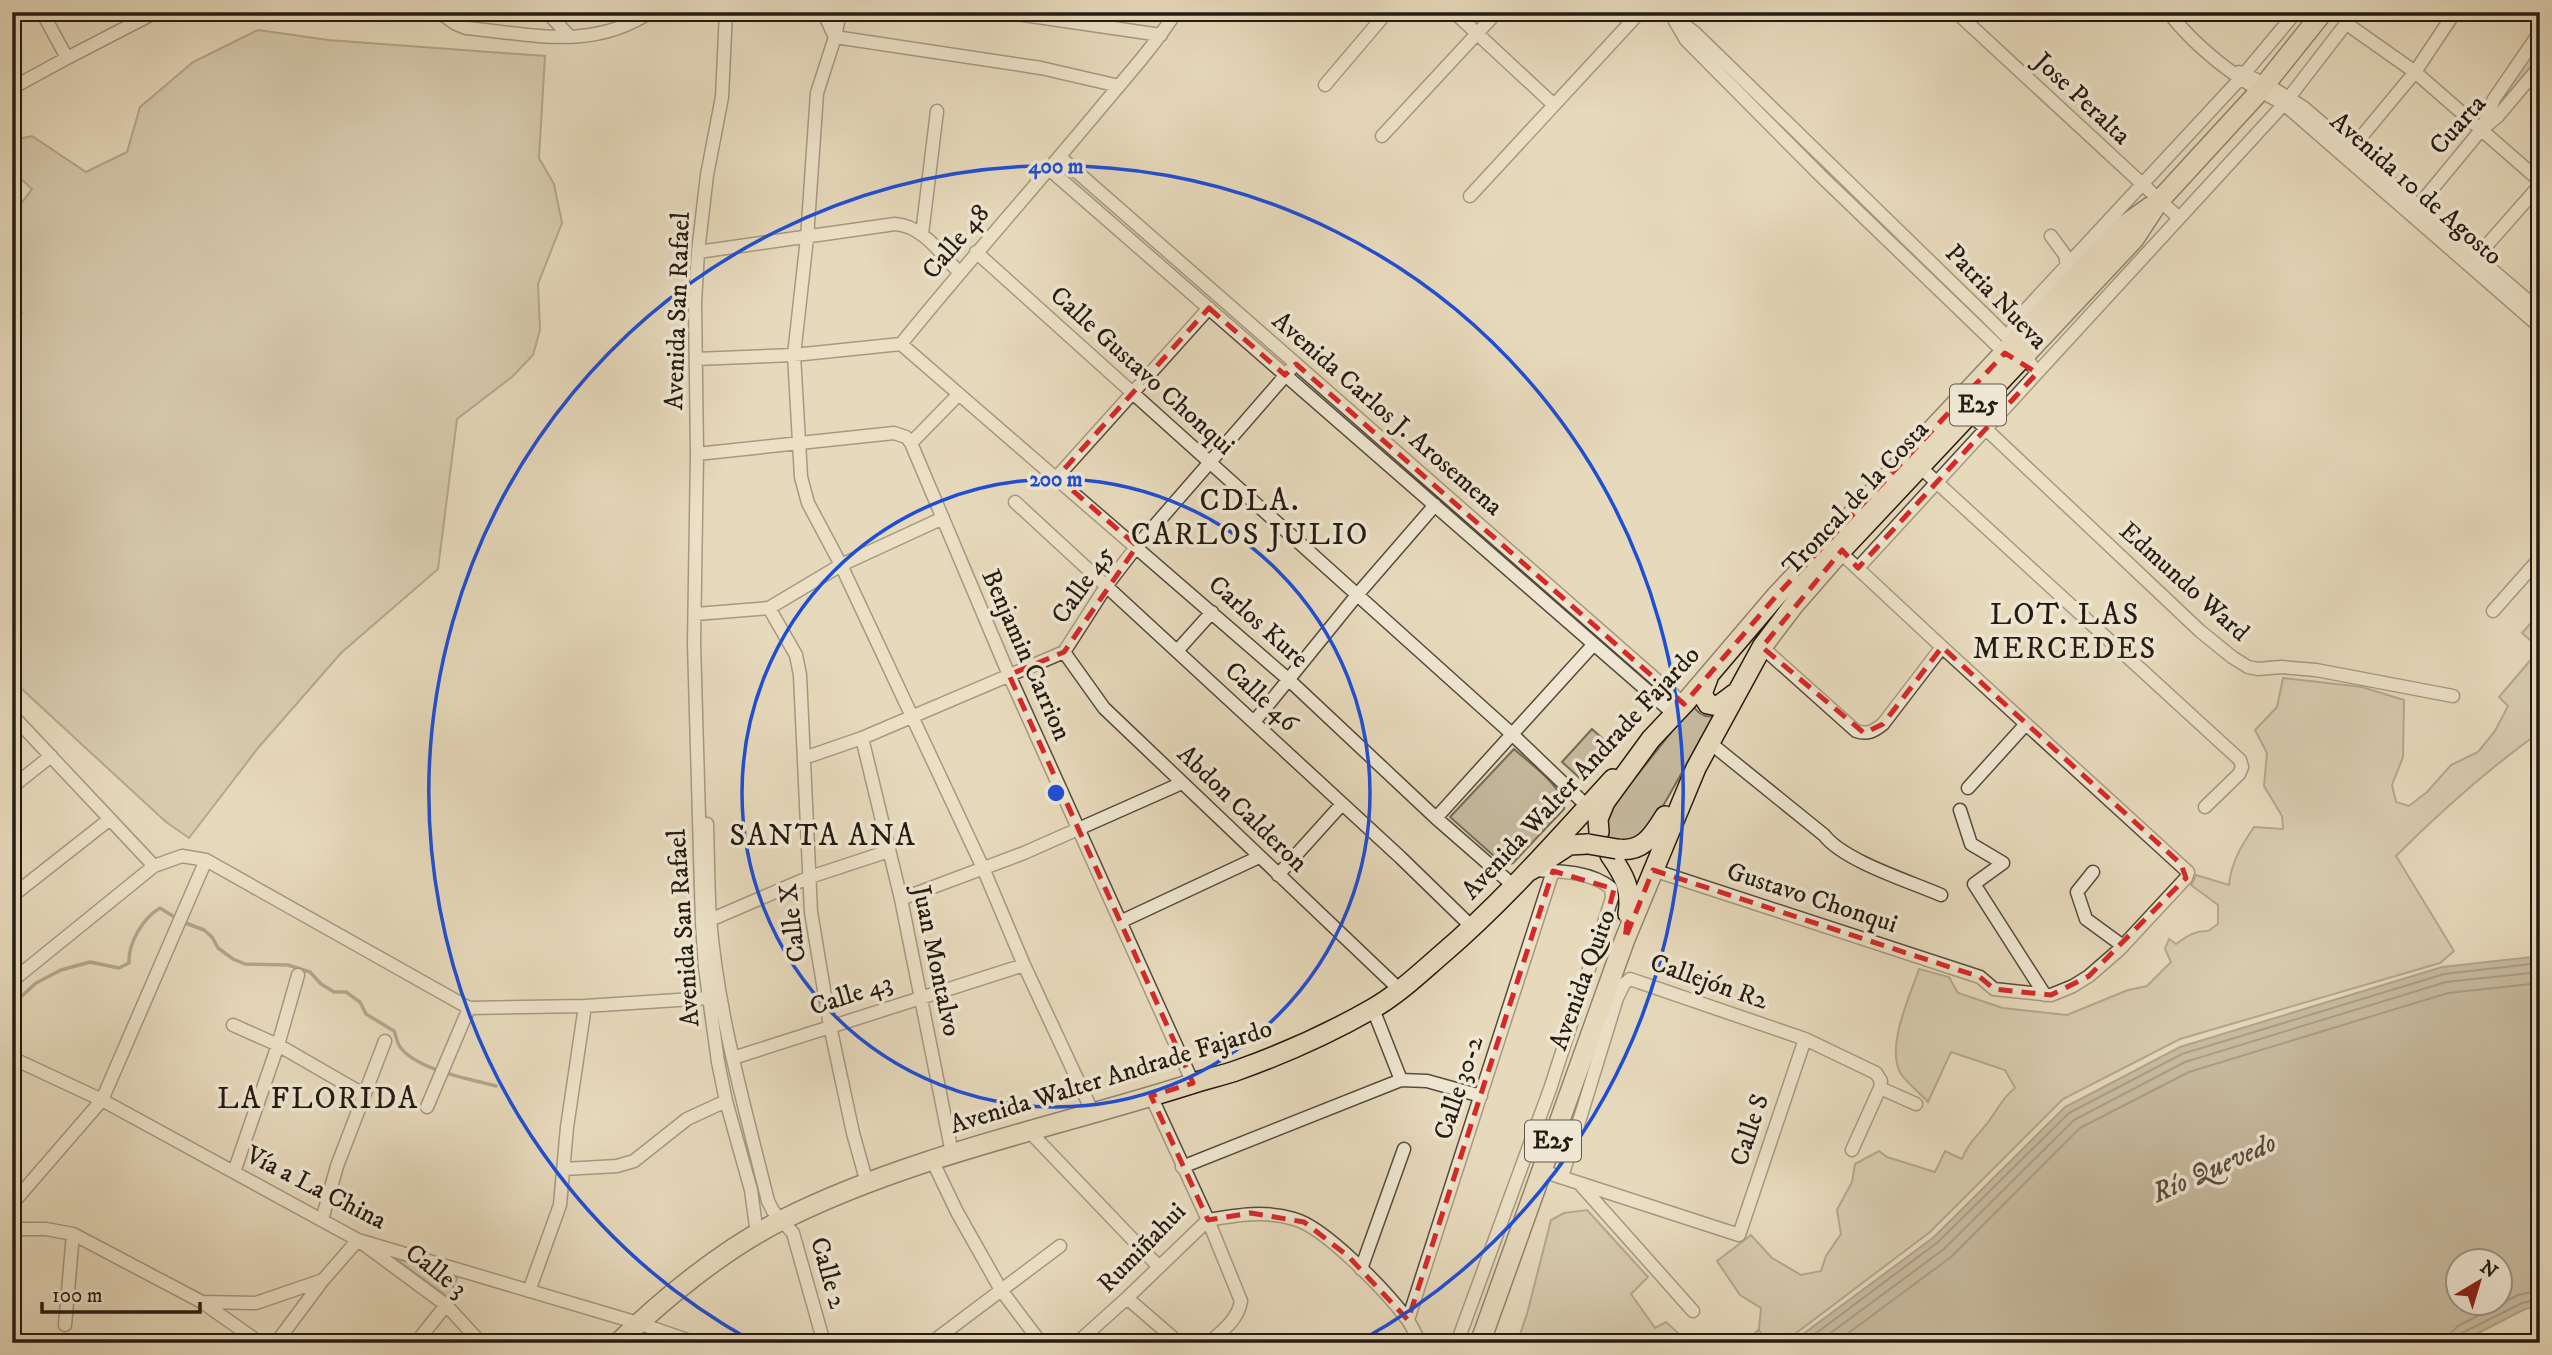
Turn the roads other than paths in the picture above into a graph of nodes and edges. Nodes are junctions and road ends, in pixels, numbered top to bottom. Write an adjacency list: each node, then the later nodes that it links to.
1 (42, 12): 28 (street)
2 (156, 12): 28 (street)
3 (439, 12): 26 (street)
4 (547, 12): 26 (street)
5 (650, 12): 26 (street)
6 (726, 12): 53 (street, Avenida San Rafael)
7 (823, 12): 27 (street)
8 (839, 12): 27 (street)
9 (1003, 12): 25 (street)
10 (1176, 12): 25 (street, Calle 48)
11 (1387, 12): 32 (street)
12 (1454, 12): 24 (street)
13 (1497, 12): 24 (street)
14 (1640, 12): 37 (street)
15 (1956, 12): 45 (street, Jose Peralta)
16 (2168, 12): 31 (street, Avenida 10 de Agosto)
17 (2296, 12): 31 (street)
18 (2323, 12): 35 (main road, Troncal de la Costa / E25)
19 (2355, 12): 22 (street)
20 (2455, 12): 30 (street)
21 (1670, 15): 61 (street, Patria Nueva)
22 (2347, 24): 30 (street); 36 (street)
23 (2540, 32): 39 (street)
24 (1478, 34): 37 (street); 40 (street)
25 (1161, 35): 33 (street, Calle 48)
26 (570, 37)
27 (835, 37): 33 (street); 51 (street)
28 (67, 58): 34 (street)
29 (2540, 66): 39 (street, Cuarta)
30 (2415, 72): 39 (street); 41 (street)
31 (2241, 77): 35 (street, Avenida 10 de Agosto); 45 (street)
32 (1325, 85)
33 (1119, 86): 42 (street, Calle 48)
34 (12, 88)
35 (2263, 88): 36 (street, Avenida 10 de Agosto); 47 (main road, Troncal de la Costa / E25)
36 (2287, 101): 41 (street, Avenida 10 de Agosto); 49 (street)
37 (1555, 105): 46 (street)
38 (937, 111): 50 (street)
39 (2481, 130): 44 (street); 48 (street, Cuarta)
40 (1382, 135)
41 (2348, 153): 48 (street, Avenida 10 de Agosto)
42 (1060, 157): 43 (street, Calle 48); 64 (street, Avenida Carlos J. Arosemena)
43 (1049, 169): 54 (street, Calle 48); 58 (street, Avenida Carlos J. Arosemena)
44 (2540, 183): 55 (street)
45 (2141, 185): 47 (street, Jose Peralta); 52 (street)
46 (1469, 196)
47 (2159, 201): 49 (street, Jose Peralta); 61 (main road, Troncal de la Costa / E25)
48 (2415, 209): 55 (street, Avenida 10 de Agosto)
49 (2179, 218): 65 (street)
50 (922, 234): 51 (street); 57 (street)
51 (807, 238): 53 (street); 62 (street)
52 (2082, 249): 56 (street); 56 (street)
53 (698, 252): 63 (street, Avenida San Rafael)
54 (976, 252): 57 (street, Calle 48); 67 (street, Calle Gustavo Chonqui)
55 (2473, 261): 59 (street, Avenida 10 de Agosto)
56 (2067, 266): 61 (street)
57 (959, 272): 60 (street, Calle 48)
58 (1209, 308): 66 (street, Avenida Carlos J. Arosemena); 67 (street)
59 (2538, 315)
60 (901, 344): 62 (street); 68 (street, Carlos Kure)
61 (2015, 354): 65 (street, Patria Nueva); 69 (main road, Troncal de la Costa / E25); 92 (main road, Troncal de la Costa / E25)
62 (794, 355): 63 (street); 72 (street)
63 (696, 359): 73 (street, Avenida San Rafael)
64 (1296, 364): 66 (street, Calle 45); 103 (street, Avenida Carlos J. Arosemena)
65 (2037, 373): 70 (street)
66 (1285, 375): 74 (street, Calle 45); 79 (street, Avenida Carlos J. Arosemena)
67 (1132, 393): 74 (street, Calle Gustavo Chonqui); 76 (street)
68 (959, 394): 71 (street); 76 (street, Carlos Kure)
69 (1970, 414): 70 (street, Edmundo Ward); 75 (main road, Troncal de la Costa / E25)
70 (1986, 428): 77 (street); 102 (street, Edmundo Ward)
71 (911, 443): 72 (street); 80 (street, Benjamin Carrion)
72 (798, 444): 73 (street); 84 (street)
73 (697, 454): 91 (street, Avenida San Rafael)
74 (1208, 463): 81 (street, Calle 45); 87 (street, Calle Gustavo Chonqui)
75 (1920, 467): 77 (street); 82 (main road, Troncal de la Costa / E25)
76 (1057, 477): 81 (street, Carlos Kure)
77 (1937, 482): 85 (street); 120 (street)
78 (1015, 502): 86 (street, Calle 46)
79 (1435, 505): 87 (street); 93 (street, Avenida Carlos J. Arosemena)
80 (943, 518): 84 (street); 99 (street, Benjamin Carrion)
81 (1137, 546): 86 (street, Calle 45); 90 (street, Carlos Kure)
82 (1840, 552): 85 (street); 94 (main road, Troncal de la Costa / E25)
83 (2540, 558): 89 (street)
84 (841, 565): 88 (street); 105 (street)
85 (1858, 568): 95 (street)
86 (1107, 585): 96 (street, Calle 46); 97 (street, Calle 45)
87 (1357, 594): 100 (street); 108 (street, Calle Gustavo Chonqui)
88 (769, 608): 91 (street); 113 (street, Calle X)
89 (2493, 611)
90 (1212, 612): 96 (street); 100 (street, Carlos Kure)
91 (696, 614): 143 (street, Avenida San Rafael); 154 (street, Avenida San Rafael)
92 (1753, 622): 98 (main road, Avenida Walter Andrade Fajardo / E25)
93 (1594, 644): 103 (street, Avenida Carlos J. Arosemena); 108 (street)
94 (1762, 647): 95 (street); 101 (main road, Avenida Quito / E25)
95 (1942, 647): 107 (street)
96 (1177, 651): 106 (street, Calle 46)
97 (1064, 652): 99 (street, Calle 45); 115 (street, Abdon Calderon)
98 (1712, 671): 101 (main road); 103 (main road, Avenida Walter Andrade Fajardo / E25)
99 (1009, 675): 105 (street, Calle 45); 124 (street, Benjamin Carrion)
100 (1289, 680): 106 (street); 122 (street, Carlos Kure)
101 (1738, 690): 111 (main road, Avenida Quito / E25)
102 (2453, 696)
103 (1679, 709): 110 (main road, Avenida Walter Andrade Fajardo / E25)
104 (12, 715): 112 (street)
105 (911, 716): 109 (street, Calle 45); 131 (street)
106 (1254, 722): 118 (street, Calle 46)
107 (2026, 724): 117 (street); 147 (street)
108 (1513, 735): 119 (street, Calle Gustavo Chonqui); 122 (street)
109 (862, 738): 113 (street, Calle 45); 126 (street, Juan Montalvo)
110 (1651, 739): 119 (main road, Avenida Walter Andrade Fajardo); 125 (main road)
111 (1709, 742): 114 (main road, Avenida Quito / E25); 139 (street)
112 (51, 756): 116 (street); 123 (street)
113 (804, 758): 137 (street, Calle X)
114 (1696, 768): 127 (main road); 133 (main road, Avenida Quito / E25)
115 (1182, 783): 124 (street); 128 (street, Abdon Calderon)
116 (12, 787)
117 (1968, 788)
118 (1342, 804): 136 (street); 145 (street, Calle 46)
119 (1588, 807): 132 (main road, Avenida Walter Andrade Fajardo)
120 (2205, 807)
121 (1961, 810): 152 (street)
122 (1436, 818): 138 (street, Carlos Kure)
123 (110, 819): 130 (street); 140 (street)
124 (1078, 829): 131 (street); 144 (street, Benjamin Carrion)
125 (1593, 838): 127 (main road, bridge); 132 (main road)
126 (889, 850): 137 (street); 141 (street, Juan Montalvo)
127 (1613, 852): 146 (main road)
128 (1259, 857): 136 (street, Abdon Calderon); 144 (street)
129 (206, 860): 130 (street); 156 (street); 171 (street)
130 (154, 866): 150 (street)
131 (983, 868): 141 (street); 148 (street)
132 (1531, 870): 134 (street); 138 (main road, Avenida Walter Andrade Fajardo)
133 (1653, 870): 146 (main road, Avenida Quito / E25); 152 (street, Gustavo Chonqui)
134 (1553, 871): 142 (street); 170 (street, Calle 30-2)
135 (2093, 872): 147 (street)
136 (1278, 875): 151 (street, Abdon Calderon)
137 (810, 877): 143 (street); 159 (street, Calle X)
138 (1515, 887): 145 (main road, Avenida Walter Andrade Fajardo)
139 (1941, 895)
140 (12, 896)
141 (901, 899): 153 (street, Juan Montalvo)
142 (1607, 916): 146 (street); 223 (street)
143 (710, 920): 164 (street, Avenida San Rafael)
144 (1122, 921): 166 (street, Benjamin Carrion)
145 (1474, 928): 151 (main road, Avenida Walter Andrade Fajardo)
146 (1626, 931): 183 (main road, Avenida Quito / E25)
147 (2123, 946): 152 (street)
148 (1024, 965): 153 (street, Calle 43); 175 (street)
149 (298, 975): 162 (street)
150 (12, 981)
151 (1400, 990): 157 (main road, Avenida Walter Andrade Fajardo)
152 (2045, 995)
153 (920, 996): 159 (street, Calle 43); 179 (street, Juan Montalvo)
154 (709, 998): 155 (street); 172 (street, Avenida San Rafael)
155 (585, 1006): 156 (street); 182 (street)
156 (468, 1008): 174 (street)
157 (1373, 1009): 165 (street); 166 (main road, Avenida Walter Andrade Fajardo)
158 (233, 1025): 162 (street)
159 (830, 1026): 164 (street, Calle 43); 186 (street, Calle X)
160 (1805, 1039): 167 (street, Callejón R2); 185 (street, Callejón R2); 187 (street, Calle S)
161 (385, 1041): 168 (street)
162 (278, 1045): 168 (street); 184 (street)
163 (12, 1058): 171 (street, Vía a La China)
164 (733, 1058): 190 (street, Avenida San Rafael)
165 (1401, 1080): 170 (street); 181 (street)
166 (1193, 1083): 169 (main road, Avenida Walter Andrade Fajardo)
167 (1880, 1087): 173 (street, Callejón R2); 178 (street)
168 (363, 1094): 189 (street)
169 (1152, 1096): 175 (main road, Avenida Walter Andrade Fajardo); 181 (street, Rumiñahui)
170 (1481, 1096): 206 (street, Calle 30-2)
171 (102, 1100): 184 (street, Vía a La China); 188 (street)
172 (726, 1101): 182 (street); 194 (street, Avenida San Rafael)
173 (1916, 1104)
174 (427, 1107)
175 (1093, 1113): 176 (main road, Avenida Walter Andrade Fajardo)
176 (1030, 1131): 179 (main road, Avenida Walter Andrade Fajardo); 197 (street)
177 (1404, 1149): 198 (street)
178 (1852, 1150)
179 (952, 1153): 180 (main road, Avenida Walter Andrade Fajardo)
180 (932, 1160): 186 (main road, Avenida Walter Andrade Fajardo); 200 (street)
181 (1182, 1167): 191 (street, Rumiñahui)
182 (564, 1169): 201 (street)
183 (1542, 1171): 185 (street); 224 (main road, Avenida Quito / E25)
184 (233, 1172): 189 (street, Vía a La China)
185 (1562, 1177): 187 (street)
186 (867, 1182): 190 (main road, Avenida Walter Andrade Fajardo)
187 (1579, 1183): 205 (street)
188 (12, 1204)
189 (322, 1220): 195 (street, Vía a La China)
190 (782, 1220): 194 (main road, Avenida Walter Andrade Fajardo); 216 (street, Calle 2)
191 (1208, 1220): 197 (street, Rumiñahui); 198 (street); 221 (street)
192 (12, 1229): 193 (street)
193 (73, 1234): 203 (street); 208 (street)
194 (757, 1234): 207 (main road, Avenida Walter Andrade Fajardo)
195 (358, 1240): 199 (street); 201 (street, Vía a La China); 204 (street, Calle 3)
196 (1060, 1246): 200 (street)
197 (1159, 1267): 202 (street, Rumiñahui)
198 (1361, 1269): 206 (street)
199 (323, 1280): 203 (street); 211 (street)
200 (1001, 1290): 217 (street); 218 (street)
201 (529, 1291): 207 (street, Vía a La China)
202 (1128, 1298): 219 (street, Rumiñahui); 220 (street)
203 (202, 1302): 210 (street)
204 (446, 1305): 212 (street); 213 (street, Calle 3)
205 (1693, 1311)
206 (1408, 1320): 222 (street)
207 (638, 1323): 214 (main road, Avenida Walter Andrade Fajardo); 215 (street, Vía a La China)
208 (65, 1325)
209 (2540, 1341): 225 (main road)
210 (260, 1343)
211 (276, 1343)
212 (416, 1343)
213 (481, 1343)
214 (618, 1343)
215 (695, 1343)
216 (824, 1343)
217 (932, 1343)
218 (1041, 1343)
219 (1077, 1343)
220 (1179, 1343)
221 (1209, 1343)
222 (1420, 1343)
223 (1457, 1343)
224 (1480, 1343)
225 (2535, 1343)

